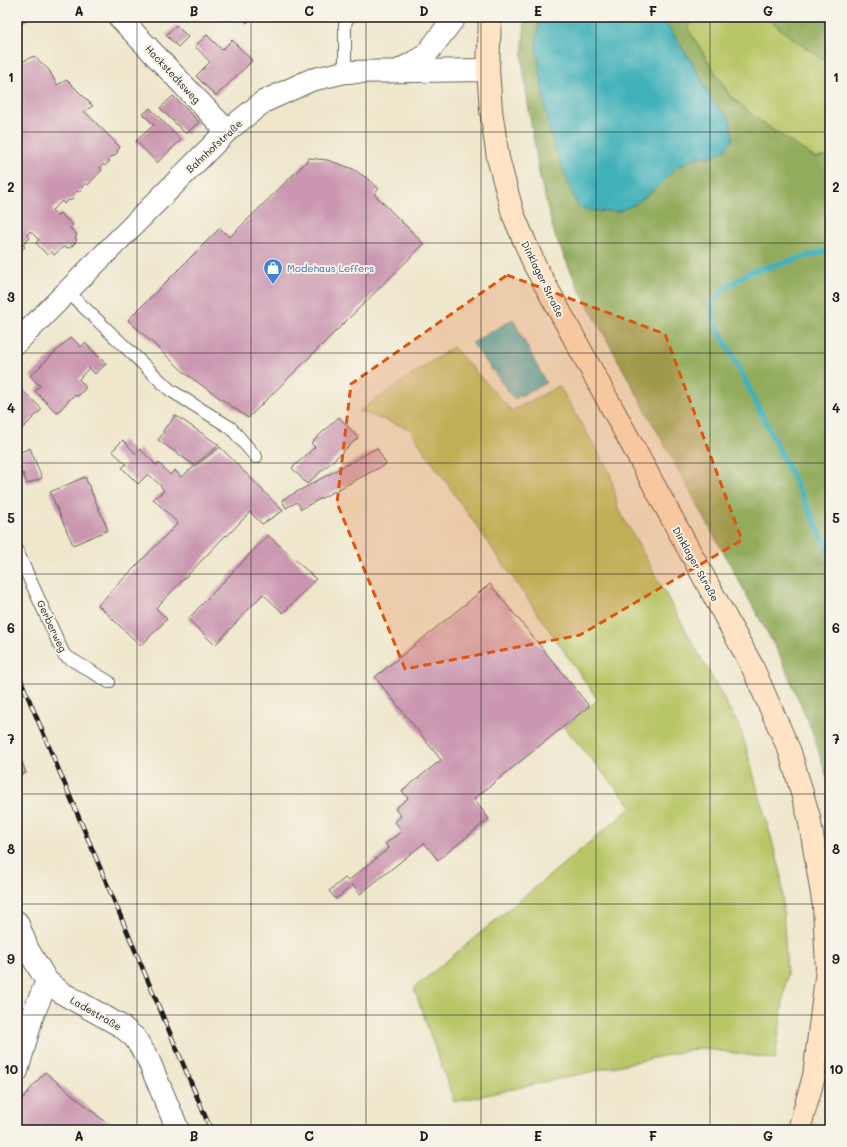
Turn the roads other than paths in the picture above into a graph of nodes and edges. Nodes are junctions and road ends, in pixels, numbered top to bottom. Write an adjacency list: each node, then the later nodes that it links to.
1 (119, 17): 8 (street, Hackstedtsweg)
2 (348, 17): 7 (lane)
3 (455, 17): 6 (street, Bahnhofstraße)
4 (490, 17): 5 (main road, Dinklager Straße)
5 (488, 70): 6 (street, Bahnhofstraße); 18 (main road, Dinklager Straße)
6 (398, 71): 7 (street, Bahnhofstraße)
7 (345, 72): 8 (street, Bahnhofstraße)
8 (227, 131): 9 (street, Bahnhofstraße)
9 (67, 291): 10 (street, Bahnhofstraße); 11 (lane)
10 (17, 342)
11 (256, 457)
12 (17, 550): 13 (lane, Gerberweg)
13 (109, 682)
14 (17, 922): 15 (street, Ladestraße)
15 (47, 981): 16 (street); 17 (street, Ladestraße)
16 (17, 1072)
17 (178, 1130)
18 (799, 1130)

